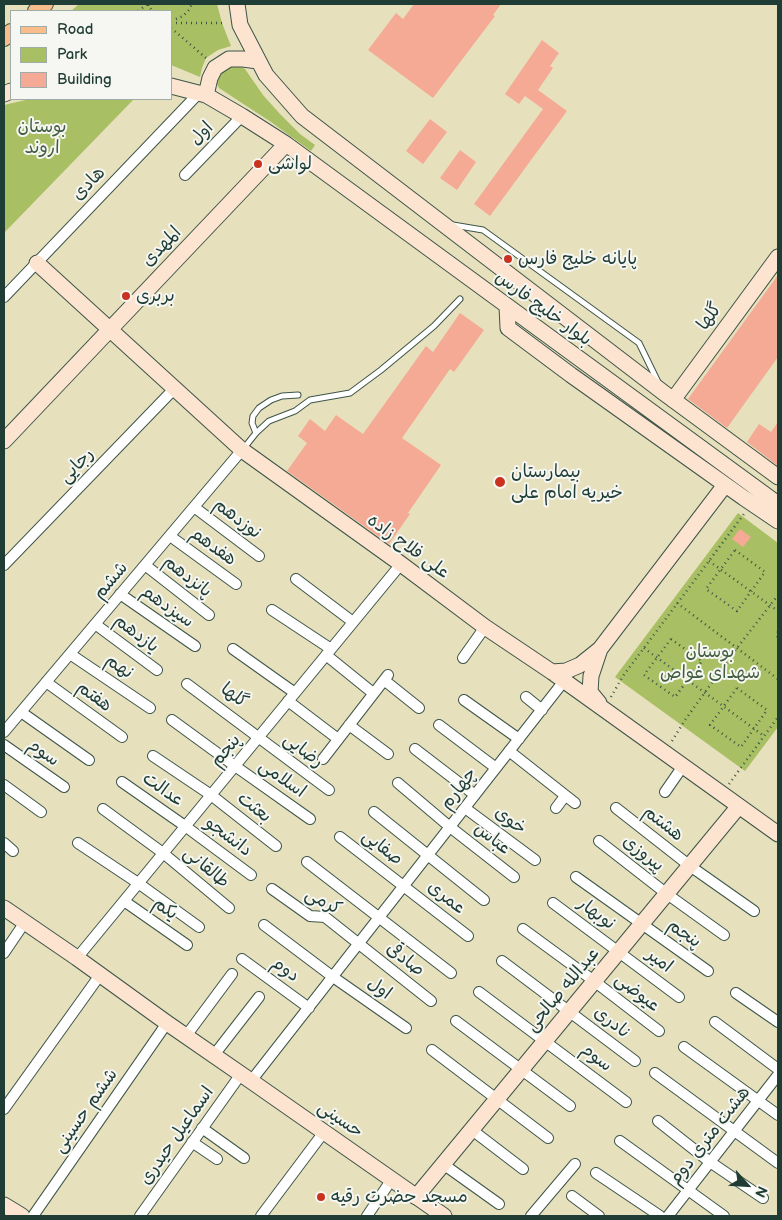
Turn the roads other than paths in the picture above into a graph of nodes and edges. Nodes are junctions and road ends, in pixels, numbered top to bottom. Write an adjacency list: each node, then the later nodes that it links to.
1 (237, 4): 2 (street, بلوار خلیج فارس)
2 (258, 61): 4 (street); 8 (street, بلوار خلیج فارس)
3 (172, 86): 4 (street, بلوار خلیج فارس)
4 (202, 94): 5 (street, بلوار خلیج فارس); 10 (street, هادی)
5 (242, 116): 6 (street, بلوار خلیج فارس); 7 (street, اول)
6 (286, 144): 13 (street, بلوار خلیج فارس); 14 (street, المهدی)
7 (185, 175)
8 (441, 223): 17 (street, بلوار خلیج فارس); 17 (lane)
9 (778, 256): 17 (street, گلها)
10 (37, 263): 11 (street, هادی); 14 (street, علی فلاح زاده)
11 (4, 297)
12 (460, 299): 18 (lane)
13 (507, 306): 22 (street); 23 (street, بلوار خلیج فارس)
14 (110, 330): 15 (street, علی فلاح زاده); 19 (street, المهدی)
15 (174, 389): 20 (street, علی فلاح زاده); 29 (street, رجایی)
16 (298, 395): 18 (lane)
17 (669, 397): 21 (street, بلوار خلیج فارس)
18 (256, 433): 20 (lane)
19 (4, 441)
20 (242, 450): 24 (street, ششم); 28 (street, علی فلاح زاده)
21 (778, 477)
22 (725, 485): 25 (street); 41 (street)
23 (778, 504)
24 (194, 507): 26 (street, ششم); 27 (street, نوزدهم)
25 (778, 522)
26 (170, 536): 30 (street, ششم); 32 (street, هفدهم)
27 (259, 556)
28 (401, 564): 36 (street, پنجم); 38 (street, علی فلاح زاده)
29 (4, 565)
30 (145, 565): 33 (street, ششم); 35 (street, پانزدهم)
31 (296, 579): 36 (street)
32 (236, 584)
33 (120, 594): 37 (street, ششم); 39 (street, سیزدهم)
34 (272, 610): 42 (street)
35 (209, 615)
36 (353, 622): 42 (street, پنجم)
37 (95, 624): 43 (street, ششم); 45 (street, یازدهم)
38 (485, 626): 44 (street); 46 (street, علی فلاح زاده)
39 (195, 646)
40 (233, 649): 50 (street)
41 (600, 649): 46 (street); 55 (street)
42 (329, 652): 49 (street); 50 (street, پنجم)
43 (70, 654): 47 (street, ششم); 53 (street, نهم)
44 (463, 658)
45 (157, 670)
46 (558, 677): 55 (street, علی فلاح زاده); 56 (street, چهارم)
47 (46, 682): 57 (street, ششم); 62 (street, هفتم)
48 (187, 684): 63 (street, گلها)
49 (373, 693): 54 (street); 59 (street)
50 (292, 697): 63 (street, پنجم); 64 (street)
51 (526, 697): 56 (street)
52 (464, 700): 65 (street)
53 (150, 708)
54 (419, 708)
55 (603, 709): 74 (street, علی فلاح زاده)
56 (542, 710): 65 (street, چهارم)
57 (21, 712): 61 (street, ششم); 72 (street)
58 (172, 720): 73 (street, اسلامی)
59 (349, 725): 64 (street); 69 (street)
60 (439, 726): 75 (street)
61 (4, 732)
62 (122, 738)
63 (258, 738): 73 (street, پنجم); 80 (street, رضایی)
64 (338, 738): 71 (street)
65 (519, 739): 68 (street, چهارم)
66 (4, 745): 79 (street, سوم)
67 (415, 749): 83 (street)
68 (509, 751): 75 (street, چهارم); 84 (street)
69 (388, 754)
70 (153, 756): 82 (street, بعثت)
71 (323, 759)
72 (89, 760)
73 (235, 766): 82 (street, پنجم); 93 (street, اسلامی)
74 (683, 766): 81 (street); 86 (street, علی فلاح زاده)
75 (496, 768): 83 (street, چهارم)
76 (122, 782): 94 (street, عدالت)
77 (398, 783): 95 (street, عباس)
78 (4, 785): 91 (street)
79 (64, 787)
80 (329, 790)
81 (665, 792)
82 (211, 795): 94 (street, پنجم); 101 (street, بعثت)
83 (475, 795): 87 (street, چهارم)
84 (566, 796): 85 (street); 88 (street)
85 (575, 803)
86 (739, 806): 96 (street, علی فلاح زاده); 107 (street, عبدالله صالحی)
87 (465, 808): 95 (street, چهارم); 105 (street, خوی)
88 (556, 808)
89 (616, 808): 107 (street, هشتم)
90 (103, 810): 103 (street, طالقانی)
91 (41, 812)
92 (374, 812): 104 (street)
93 (310, 819)
94 (185, 826): 103 (street, پنجم); 108 (street, دانشجو)
95 (450, 827): 104 (street, چهارم); 110 (street, عباس)
96 (778, 834)
97 (340, 836): 112 (street, صفایی)
98 (599, 841): 114 (street, پیروزی)
99 (4, 843): 102 (street)
100 (78, 843): 111 (street)
101 (276, 846)
102 (13, 851)
103 (163, 853): 111 (street, پنجم); 119 (street, طالقانی)
104 (428, 855): 112 (street, چهارم); 115 (street)
105 (535, 860)
106 (307, 862): 121 (street)
107 (690, 866): 114 (street, عبدالله صالحی); 120 (street, هشتم)
108 (251, 875)
109 (576, 876): 123 (street, پنجم)
110 (514, 877)
111 (138, 883): 116 (street, پنجم); 125 (street)
112 (404, 886): 121 (street, چهارم); 128 (street, عمری)
113 (272, 889): 129 (street, کرمی)
114 (667, 894): 123 (street, عبدالله صالحی); 127 (street, پیروزی)
115 (484, 900)
116 (124, 901): 130 (street, یکم); 133 (street, پنجم)
117 (553, 903): 131 (street, نوبهار)
118 (4, 908): 122 (street, حسینی)
119 (229, 908)
120 (754, 911)
121 (379, 918): 129 (street, چهارم); 137 (street)
122 (25, 922): 132 (street); 133 (street, حسینی)
123 (642, 924): 131 (street, عبدالله صالحی); 136 (street, پنجم)
124 (264, 925): 140 (street, اول)
125 (199, 928)
126 (523, 929): 141 (street)
127 (724, 935)
128 (468, 936)
129 (358, 944): 140 (street, چهارم); 146 (street, صادقی)
130 (187, 945)
131 (619, 951): 141 (street, عبدالله صالحی); 145 (street, امیر)
132 (4, 953)
133 (77, 958): 139 (street, حسینی)
134 (242, 959): 147 (street, دوم)
135 (502, 961): 148 (street, نادری)
136 (708, 971)
137 (451, 973)
138 (232, 974): 155 (street)
139 (100, 975): 152 (street, حسینی); 170 (street)
140 (333, 976): 147 (street, چهارم); 153 (street, اول)
141 (594, 981): 148 (street, عبدالله صالحی); 154 (street, عیوضی)
142 (479, 992): 156 (street, سوم)
143 (736, 993): 151 (street)
144 (259, 997): 159 (street)
145 (679, 997)
146 (431, 1001)
147 (309, 1008): 165 (street, چهارم)
148 (570, 1011): 156 (street, عبدالله صالحی); 160 (street, نادری)
149 (456, 1021): 162 (street)
150 (716, 1022): 161 (street)
151 (778, 1022)
152 (167, 1023): 155 (street, حسینی); 196 (street, ششم حسینی)
153 (406, 1028)
154 (659, 1031)
155 (186, 1036): 159 (street, حسینی)
156 (545, 1041): 162 (street, عبدالله صالحی); 168 (street, سوم)
157 (684, 1047): 167 (street)
158 (432, 1050): 166 (street)
159 (214, 1055): 165 (street, حسینی)
160 (635, 1061)
161 (778, 1069)
162 (521, 1070): 166 (street, عبدالله صالحی); 169 (street)
163 (655, 1073): 175 (street)
164 (778, 1075): 167 (street, هشت متری دوم)
165 (246, 1077): 173 (street, اسماعیل حیدری); 176 (street, حسینی)
166 (496, 1100): 174 (street, عبدالله صالحی); 177 (street)
167 (759, 1100): 171 (street); 175 (street, هشت متری دوم)
168 (626, 1102)
169 (570, 1106)
170 (4, 1109)
171 (778, 1115)
172 (658, 1121): 182 (street)
173 (202, 1128): 179 (street, اسماعیل حیدری); 180 (street)
174 (472, 1130): 184 (street, عبدالله صالحی); 186 (street)
175 (735, 1131): 182 (street, هشت متری دوم); 183 (street)
176 (324, 1132): 188 (street, حسینی); 198 (street)
177 (548, 1138)
178 (620, 1141): 189 (street)
179 (192, 1142): 181 (street); 197 (street, اسماعیل حیدری)
180 (244, 1158)
181 (217, 1159)
182 (710, 1162): 189 (street, هشت متری دوم); 192 (street)
183 (778, 1163)
184 (443, 1164): 191 (street, عبدالله صالحی); 193 (street)
185 (574, 1164): 201 (street)
186 (523, 1170)
187 (596, 1173): 203 (street)
188 (392, 1179): 191 (street, حسینی); 199 (street)
189 (689, 1190): 204 (street, هشت متری دوم); 205 (street)
190 (572, 1196): 202 (street)
191 (416, 1197): 200 (street, حسینی)
192 (763, 1198)
193 (499, 1204)
194 (4, 1205): 195 (street)
195 (22, 1216)
196 (33, 1216)
197 (140, 1216)
198 (261, 1216)
199 (367, 1216)
200 (444, 1216)
201 (531, 1216)
202 (599, 1216)
203 (660, 1216)
204 (668, 1216)
205 (724, 1216)

